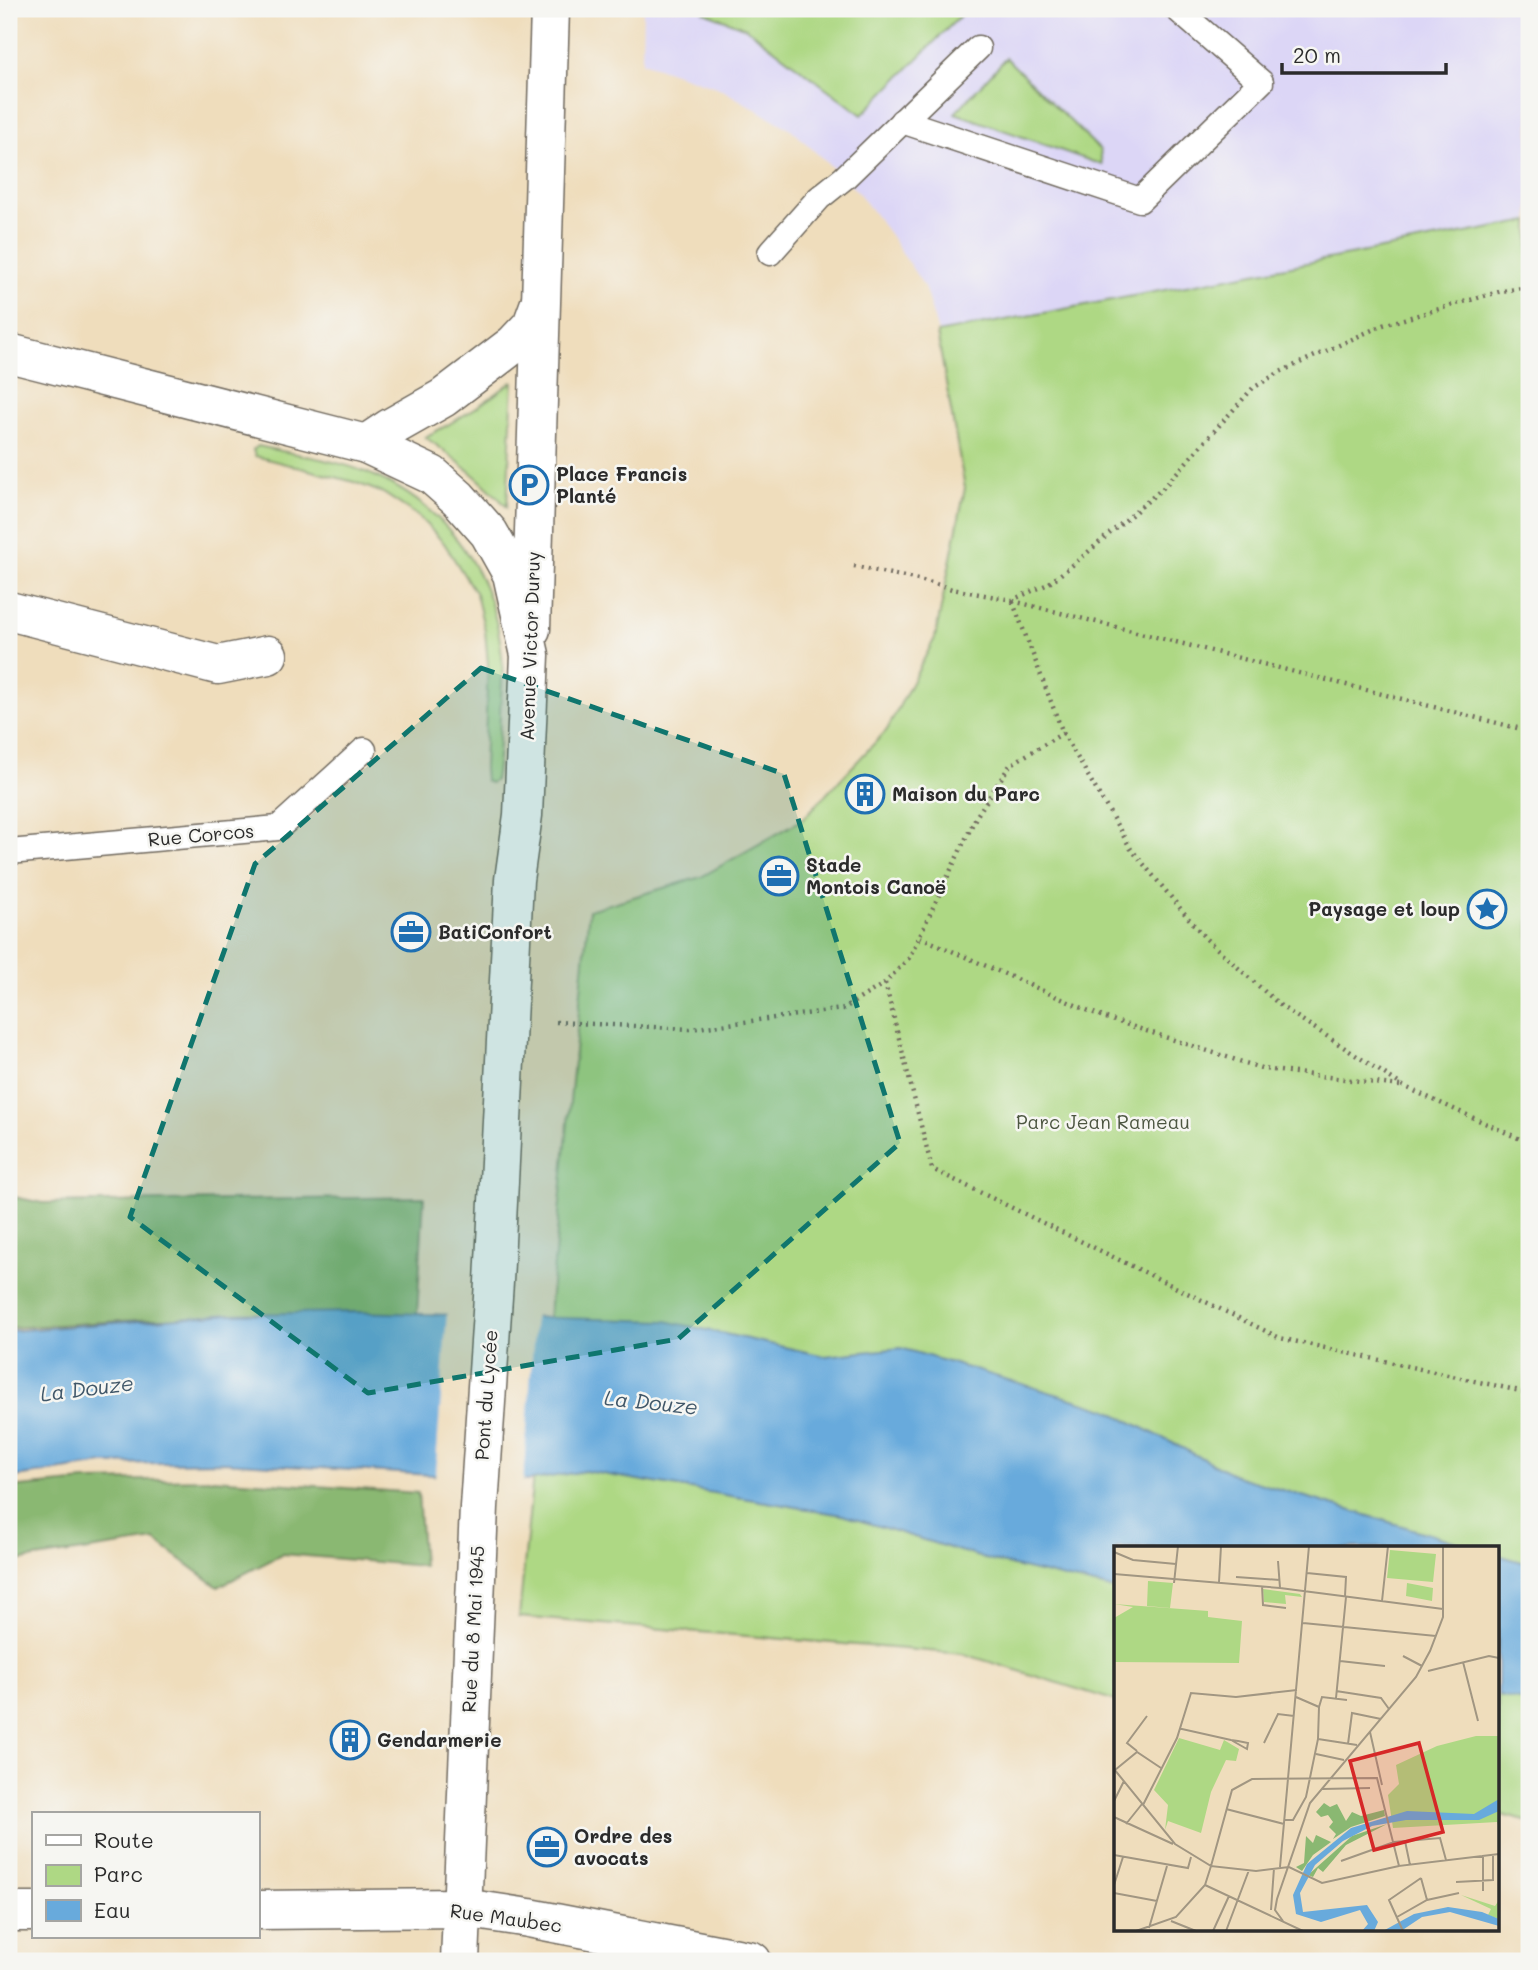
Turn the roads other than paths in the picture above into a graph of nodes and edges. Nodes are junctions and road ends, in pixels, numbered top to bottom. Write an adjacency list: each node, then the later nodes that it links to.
1 (550, 9): 6 (main road, Avenue Victor Duruy)
2 (1177, 9): 4 (lane)
3 (978, 48): 4 (lane)
4 (902, 121): 5 (lane)
5 (770, 253)
6 (541, 300): 8 (main road); 11 (main road, Avenue Victor Duruy)
7 (9, 354): 8 (main road)
8 (366, 444): 11 (main road)
9 (9, 611): 10 (main road)
10 (268, 655)
11 (530, 655): 14 (main road, Avenue Victor Duruy)
12 (364, 750): 13 (lane, Rue Corcos)
13 (9, 852)
14 (494, 1282): 15 (main road, Pont du Lycée)
15 (479, 1507): 16 (main road, Rue du 8 Mai 1945)
16 (463, 1908): 17 (main road, Rue Maubec); 20 (main road, Rue Maubec); 21 (main road, Rue du 8 Mai 1945)
17 (259, 1910)
18 (9, 1912): 19 (main road)
19 (32, 1912)
20 (703, 1957): 22 (main road, Rue Maubec)
21 (460, 1961)
22 (752, 1961)

